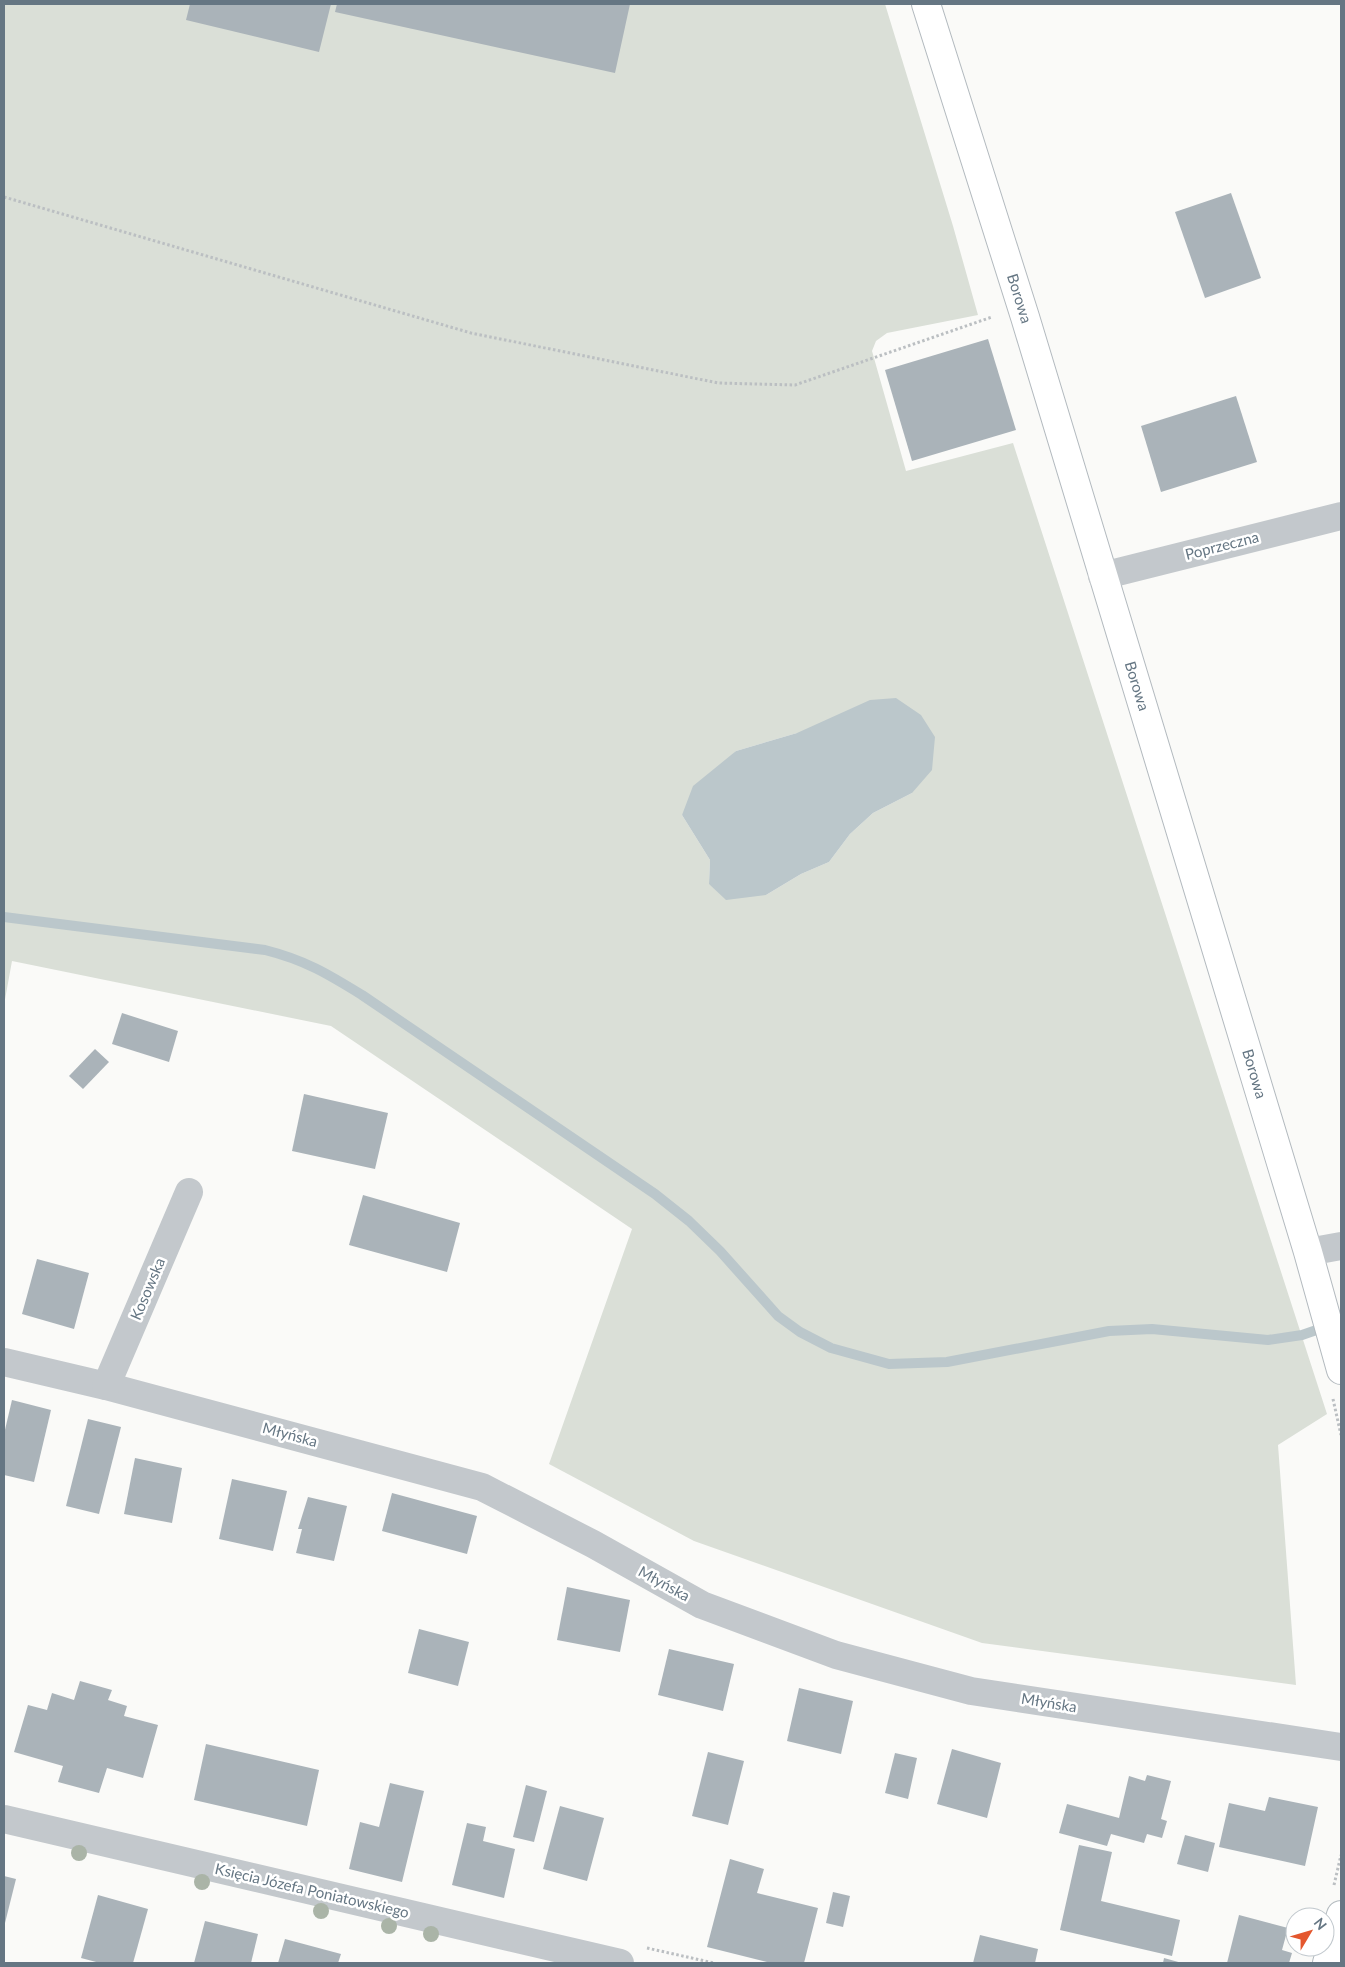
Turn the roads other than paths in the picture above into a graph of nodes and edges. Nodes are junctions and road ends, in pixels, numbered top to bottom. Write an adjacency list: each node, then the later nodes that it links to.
1 (926, 4): 3 (street, Borowa)
2 (1341, 516): 3 (street, Poprzeczna)
3 (1102, 576): 6 (street, Borowa)
4 (189, 1192): 9 (street, Kosowska)
5 (1341, 1246): 6 (street)
6 (1308, 1252): 8 (street, Borowa)
7 (4, 1362): 9 (street, Młyńska)
8 (1341, 1370)
9 (106, 1386): 10 (street, Młyńska)
10 (1341, 1747)
11 (4, 1819): 13 (street, Księcia Józefa Poniatowskiego)
12 (1341, 1915): 14 (street)
13 (620, 1963)
14 (1327, 1963)

